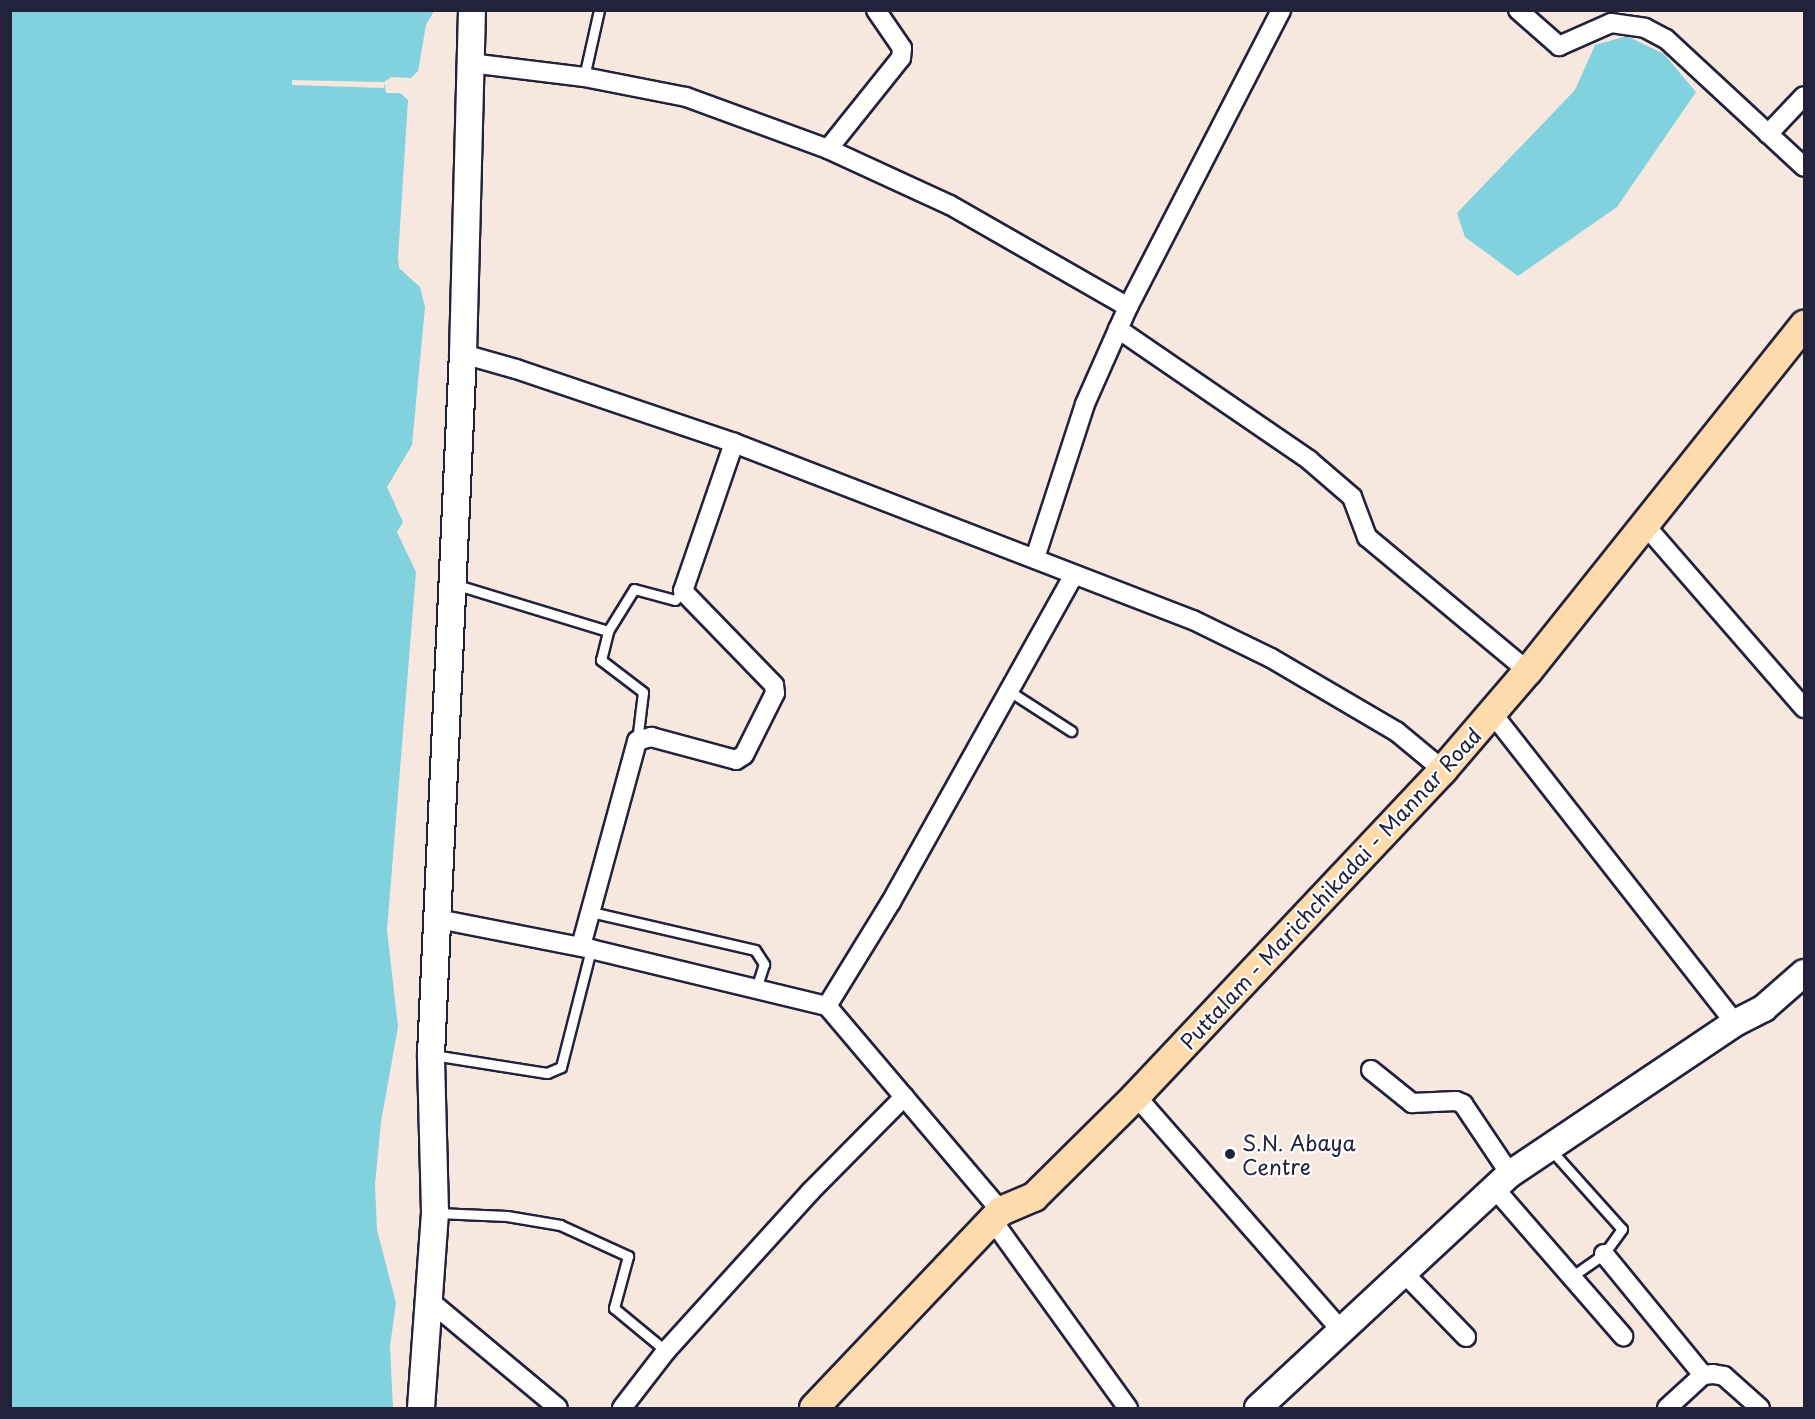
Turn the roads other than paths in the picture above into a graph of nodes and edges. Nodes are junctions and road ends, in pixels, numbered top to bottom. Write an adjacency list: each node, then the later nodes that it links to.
1 (472, 10): 6 (street)
2 (599, 10): 7 (lane)
3 (876, 10): 10 (street)
4 (1281, 10): 12 (street)
5 (1518, 10): 9 (street)
6 (470, 63): 7 (street); 15 (street)
7 (584, 77): 10 (street)
8 (1804, 96): 9 (street)
9 (1768, 134): 11 (street)
10 (828, 149): 12 (street)
11 (1804, 167)
12 (1128, 307): 14 (street)
13 (1804, 325): 17 (main road, Puttalam - Marichchikadai - Mannar Road)
14 (1118, 329): 18 (street); 23 (street)
15 (463, 354): 16 (street); 20 (street)
16 (734, 443): 18 (street); 21 (street)
17 (1644, 524): 23 (main road, Puttalam - Marichchikadai - Mannar Road); 25 (street)
18 (1035, 558): 19 (street)
19 (1073, 576): 24 (street); 29 (street)
20 (452, 583): 22 (lane); 31 (street)
21 (683, 591): 22 (lane); 28 (street)
22 (608, 631): 28 (lane)
23 (1528, 671): 26 (main road, Puttalam - Marichchikadai - Mannar Road)
24 (1009, 691): 27 (lane); 35 (street)
25 (1804, 708)
26 (1492, 713): 29 (main road, Puttalam - Marichchikadai - Mannar Road); 36 (street)
27 (1071, 731)
28 (637, 741): 30 (street)
29 (1443, 770): 39 (main road, Puttalam - Marichchikadai - Mannar Road)
30 (591, 912): 32 (street); 34 (lane)
31 (438, 919): 32 (street); 37 (street)
32 (586, 947): 34 (street); 37 (lane)
33 (1804, 973): 36 (street)
34 (756, 988): 35 (street)
35 (827, 1006): 40 (street)
36 (1735, 1023): 41 (street)
37 (431, 1055): 43 (street)
38 (1371, 1070): 42 (street)
39 (1136, 1096): 44 (main road, Puttalam - Marichchikadai - Mannar Road); 49 (street)
40 (904, 1097): 44 (street); 52 (street)
41 (1551, 1150): 42 (street); 45 (lane)
42 (1503, 1182): 46 (street); 47 (street)
43 (435, 1212): 48 (street); 52 (lane)
44 (997, 1216): 57 (main road, Puttalam - Marichchikadai - Mannar Road); 58 (street)
45 (1604, 1254): 47 (lane); 53 (street)
46 (1402, 1271): 49 (street); 51 (street)
47 (1571, 1277): 50 (street)
48 (431, 1302): 54 (street); 55 (street)
49 (1341, 1330): 59 (street)
50 (1623, 1336)
51 (1466, 1337)
52 (666, 1351): 56 (street)
53 (1703, 1375): 60 (street); 61 (street)
54 (421, 1408)
55 (558, 1408)
56 (622, 1408)
57 (814, 1408)
58 (1128, 1408)
59 (1262, 1408)
60 (1667, 1408)
61 (1760, 1408)

